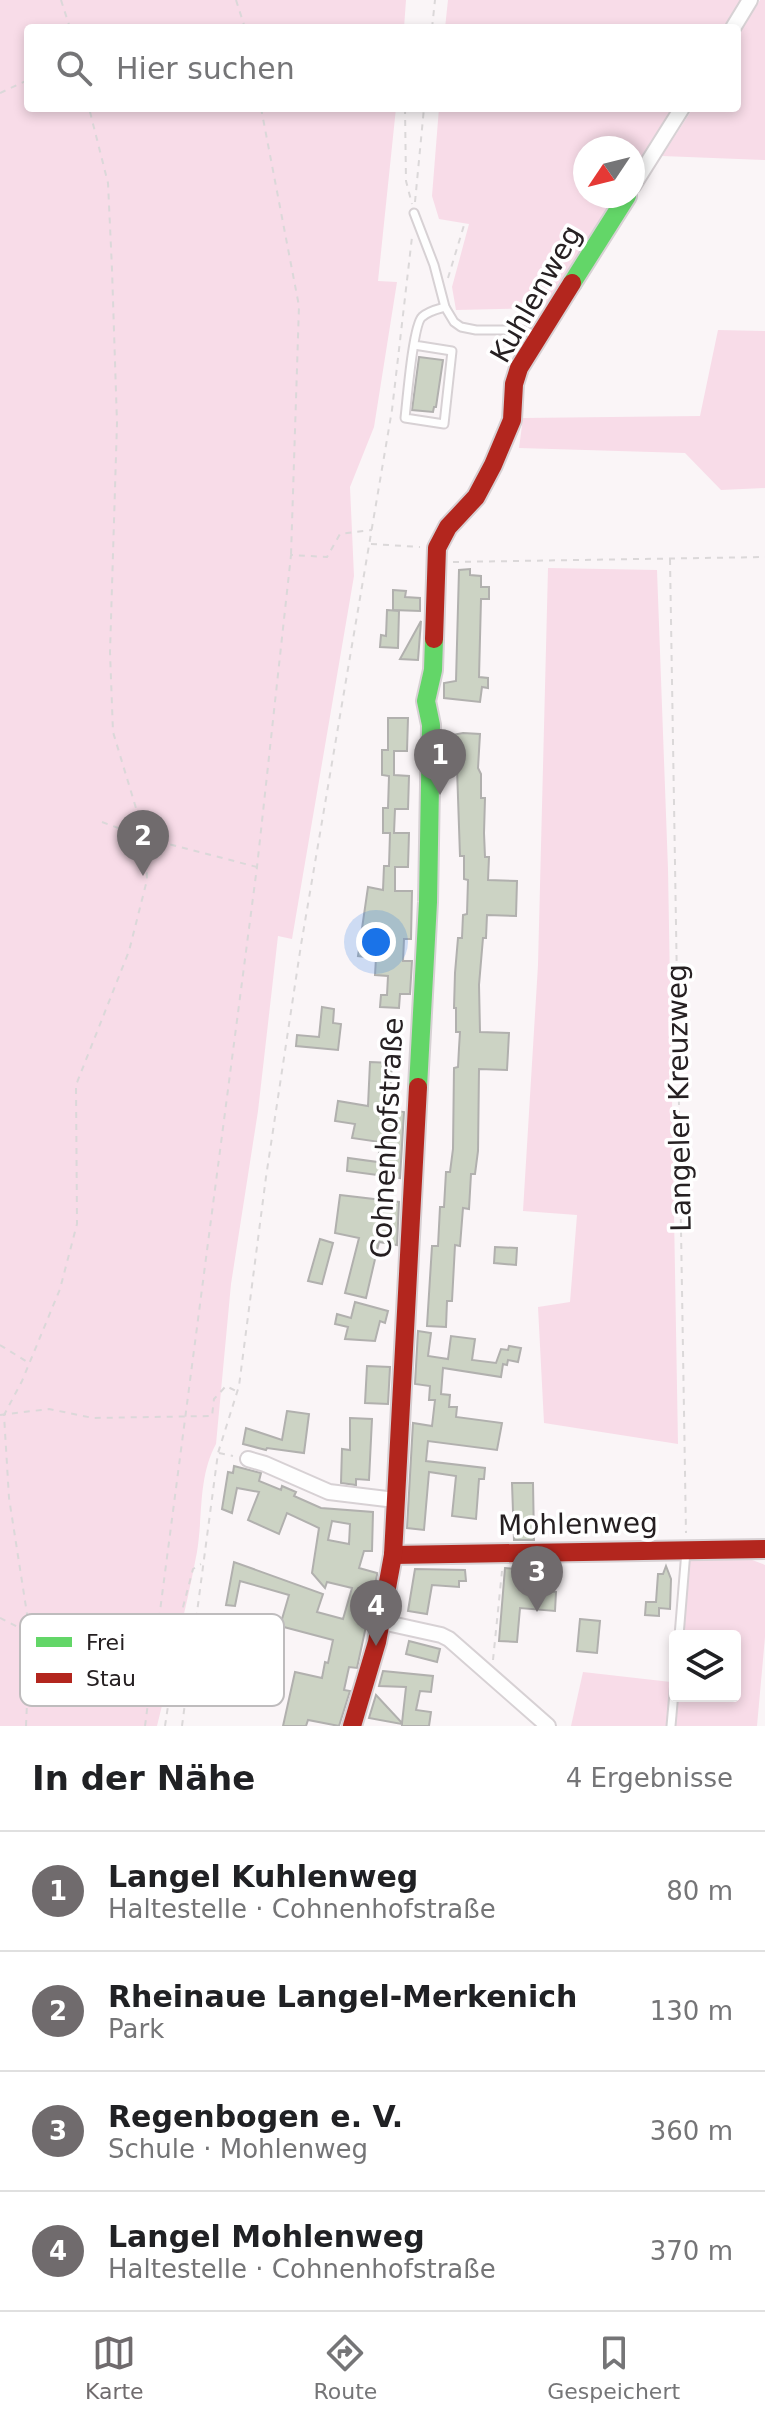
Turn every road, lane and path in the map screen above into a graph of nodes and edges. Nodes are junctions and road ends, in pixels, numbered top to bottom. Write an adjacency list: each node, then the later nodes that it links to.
1 (61, 0): 5 (path)
2 (236, 0): 6 (path)
3 (435, 0): 7 (path)
4 (750, 0): 8 (street)
5 (69, 24)
6 (244, 24)
7 (432, 24)
8 (735, 24)
9 (24, 82): 10 (path)
10 (0, 93)
11 (90, 112): 30 (path)
12 (262, 112): 25 (path)
13 (405, 112): 18 (path)
14 (424, 112): 18 (path)
15 (679, 112): 16 (street)
16 (645, 167)
17 (619, 208): 21 (street, Kuhlenweg)
18 (414, 213): 20 (lane); 23 (path)
19 (465, 222): 20 (path)
20 (445, 307): 21 (lane); 22 (lane)
21 (537, 337): 26 (street, Kuhlenweg)
22 (414, 345): 22 (lane)
23 (372, 530): 24 (path); 25 (path)
24 (370, 544): 26 (path); 34 (path)
25 (291, 555): 31 (path)
26 (437, 555): 28 (path); 39 (street, Cohnenhofstraße)
27 (765, 557): 28 (path)
28 (670, 559): 41 (path, Langeler Kreuzweg)
29 (102, 822): 30 (path)
30 (145, 838): 31 (path); 33 (path)
31 (257, 867): 36 (path)
32 (0, 1345): 33 (path)
33 (30, 1364): 35 (path)
34 (237, 1392): 36 (path); 37 (path)
35 (2, 1415): 36 (path); 45 (path)
36 (184, 1417): 46 (path)
37 (218, 1453): 38 (path); 44 (path)
38 (248, 1459): 39 (street)
39 (395, 1500): 43 (street, Cohnenhofstraße)
40 (765, 1549): 41 (street, Mohlenweg)
41 (686, 1551): 42 (street, Mohlenweg); 52 (lane)
42 (504, 1554): 43 (street, Mohlenweg); 53 (path)
43 (393, 1555): 50 (street, Cohnenhofstraße)
44 (203, 1564): 47 (path); 48 (path)
45 (27, 1614)
46 (160, 1614)
47 (182, 1614)
48 (197, 1614)
49 (0, 1618): 51 (path)
50 (382, 1622): 53 (street); 63 (street, Cohnenhofstraße)
51 (20, 1628)
52 (679, 1630)
53 (491, 1676): 64 (street)
54 (673, 1702): 65 (lane)
55 (27, 1706): 59 (path)
56 (148, 1706): 60 (path)
57 (168, 1706): 61 (path)
58 (185, 1706): 62 (path)
59 (26, 1726)
60 (145, 1726)
61 (165, 1726)
62 (182, 1726)
63 (352, 1726)
64 (548, 1726)
65 (671, 1726)

